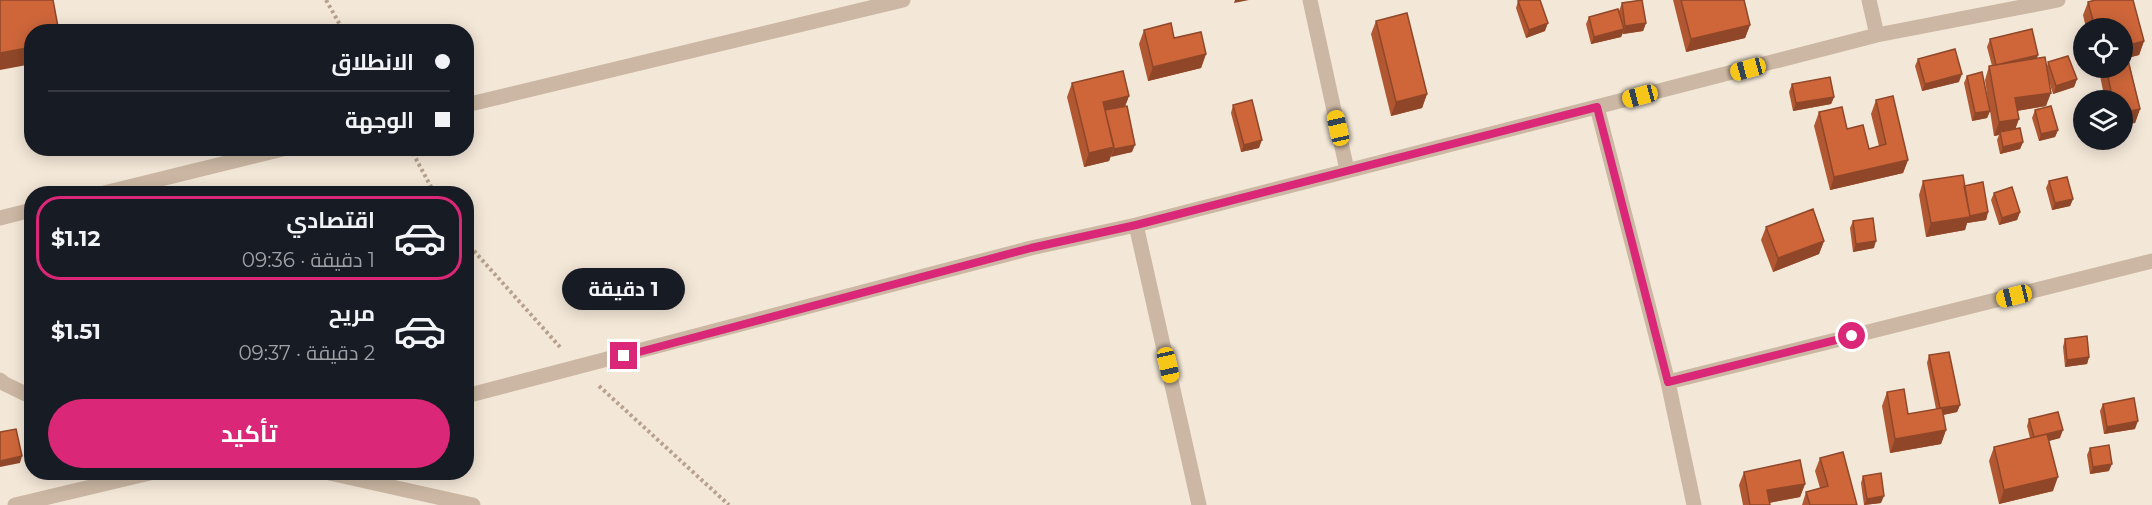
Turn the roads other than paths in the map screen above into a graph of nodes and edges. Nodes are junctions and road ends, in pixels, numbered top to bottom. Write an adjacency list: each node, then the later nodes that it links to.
1 (903, 0): 6 (street)
2 (1310, 0): 9 (street)
3 (1869, 0): 5 (street)
4 (2058, 0): 5 (street)
5 (1877, 36): 7 (street)
6 (474, 103)
7 (1597, 107): 9 (street); 16 (street)
8 (254, 156): 10 (street)
9 (1347, 170): 13 (street)
10 (133, 186)
11 (24, 212): 12 (street)
12 (0, 218)
13 (1136, 225): 18 (street); 23 (street)
14 (2152, 261): 16 (street)
15 (0, 380): 17 (street)
16 (1668, 382): 24 (street)
17 (24, 393)
18 (474, 394)
19 (120, 480): 21 (street)
20 (361, 480): 22 (street)
21 (15, 505)
22 (473, 505)
23 (1199, 505)
24 (1694, 505)

